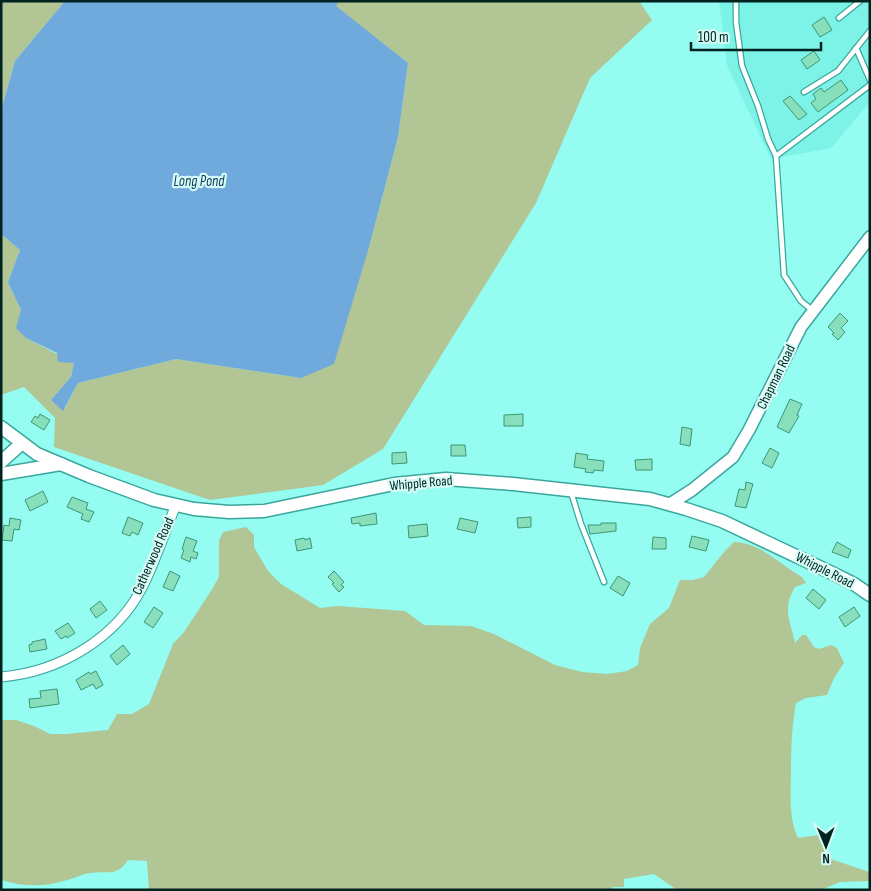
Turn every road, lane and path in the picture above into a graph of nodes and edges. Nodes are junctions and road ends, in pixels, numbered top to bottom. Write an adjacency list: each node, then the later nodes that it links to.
1 (736, 1): 9 (lane)
2 (860, 1): 3 (lane)
3 (839, 18)
4 (870, 32): 5 (lane)
5 (856, 48): 6 (lane); 8 (lane)
6 (870, 80)
7 (870, 85): 9 (lane)
8 (804, 92)
9 (776, 156): 11 (lane)
10 (870, 237): 11 (street, Chapman Road)
11 (813, 311): 19 (street, Chapman Road)
12 (1, 427): 13 (main road, Whipple Road)
13 (22, 443): 14 (main road); 15 (main road, Whipple Road)
14 (1, 462)
15 (61, 464): 16 (main road); 18 (main road, Whipple Road)
16 (1, 474)
17 (570, 490): 18 (main road, Whipple Road); 19 (main road, Whipple Road); 20 (lane)
18 (176, 504): 22 (street, Catherwood Road)
19 (670, 504): 21 (main road, Whipple Road)
20 (604, 582)
21 (870, 595)
22 (1, 676)

